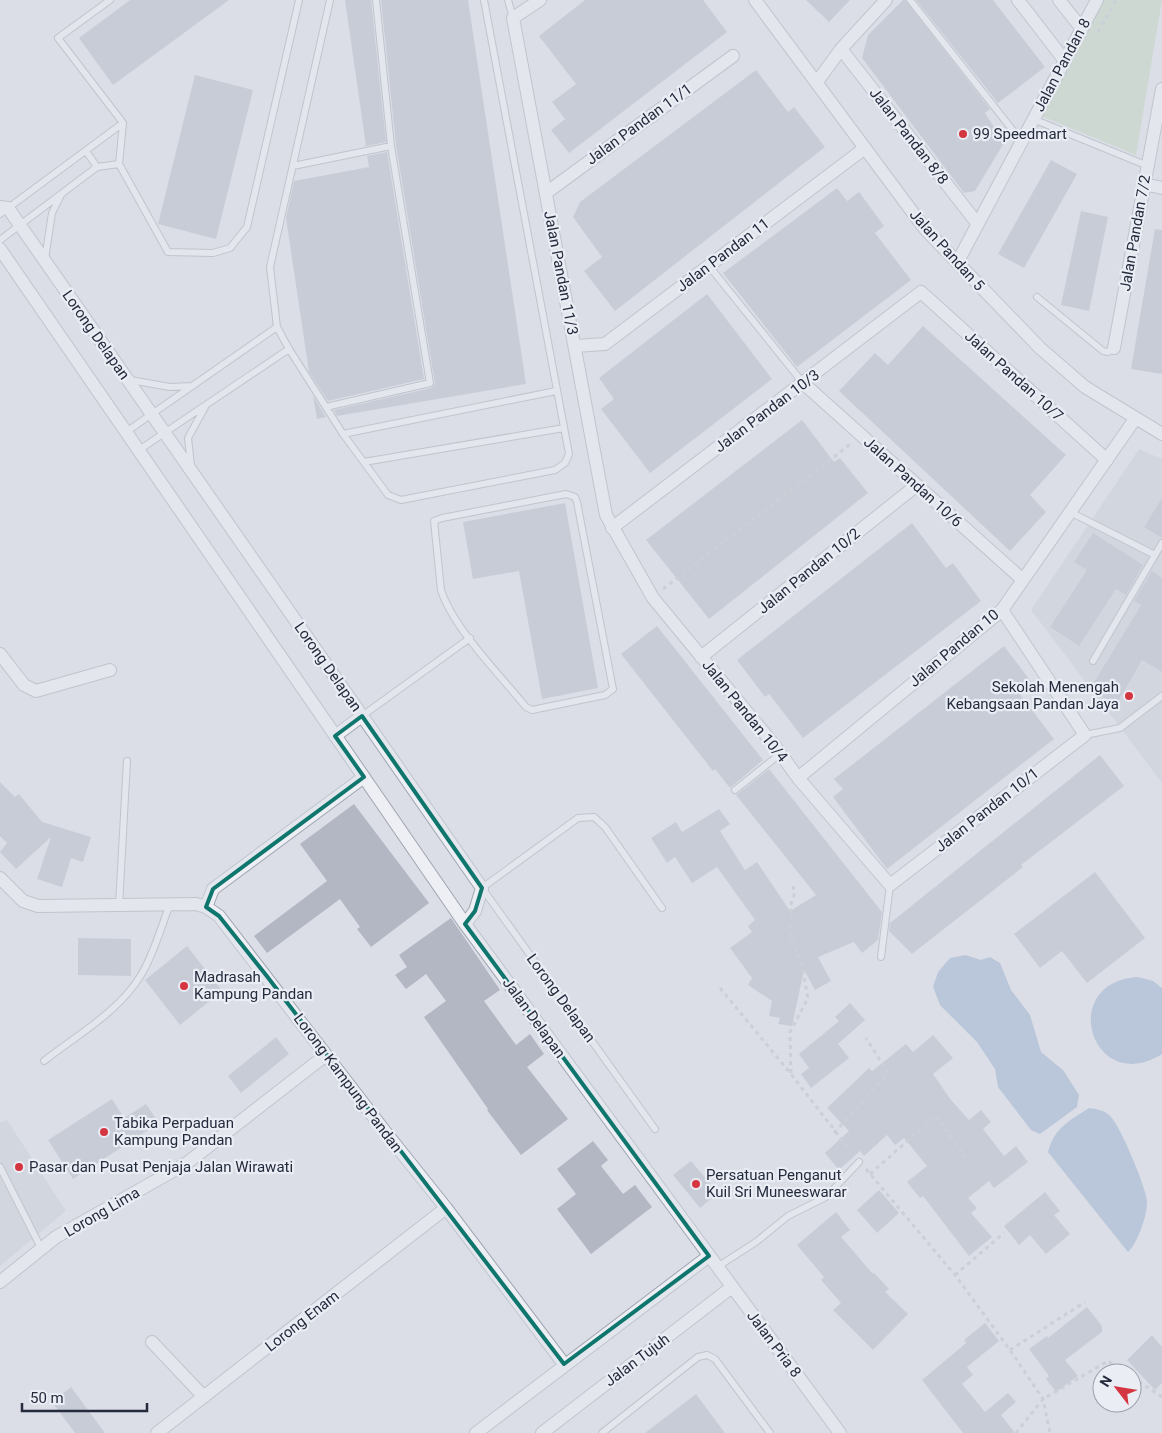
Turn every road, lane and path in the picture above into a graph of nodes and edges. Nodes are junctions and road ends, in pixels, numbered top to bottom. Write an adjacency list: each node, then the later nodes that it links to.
1 (110, 0): 22 (lane)
2 (299, 0): 27 (lane)
3 (330, 0): 28 (lane)
4 (376, 0): 24 (lane)
5 (484, 0): 52 (lane)
6 (508, 0): 14 (lane)
7 (540, 0): 14 (street)
8 (755, 0): 19 (street, Jalan Pandan 5)
9 (886, 0): 16 (street)
10 (910, 0): 23 (lane)
11 (1018, 0): 18 (street)
12 (1059, 0): 15 (street)
13 (1097, 0): 15 (street, Jalan Pandan 8)
14 (512, 18): 33 (street, Jalan Pandan 11/3)
15 (1082, 29): 18 (street, Jalan Pandan 8)
16 (841, 49): 19 (street); 36 (street, Jalan Pandan 8/8)
17 (733, 56): 33 (street, Jalan Pandan 11/1)
18 (1065, 60): 21 (street, Jalan Pandan 8)
19 (817, 82): 25 (street, Jalan Pandan 5)
20 (1162, 89): 29 (street, Jalan Pandan 7/2)
21 (1033, 120): 23 (street, Jalan Pandan 8); 29 (lane)
22 (123, 123): 26 (lane); 27 (lane)
23 (1022, 142): 36 (street, Jalan Pandan 8)
24 (391, 146): 28 (lane); 54 (lane)
25 (865, 148): 41 (street, Jalan Pandan 5); 42 (street, Jalan Pandan 11)
26 (86, 151): 30 (lane); 35 (lane)
27 (119, 164): 30 (lane)
28 (293, 166): 45 (lane)
29 (1148, 166): 31 (street, Jalan Pandan 7/2)
30 (97, 167): 34 (lane)
31 (1144, 184): 32 (street); 47 (street, Jalan Pandan 7/2)
32 (1162, 188)
33 (546, 193): 46 (street, Jalan Pandan 11/3)
34 (61, 194): 37 (lane); 40 (lane)
35 (3, 210): 37 (street, Lorong Delapan)
36 (977, 223): 41 (street, Jalan Pandan 8)
37 (20, 226): 38 (lane); 40 (street, Lorong Delapan)
38 (0, 240)
39 (0, 249): 58 (street, Lorong Delapan)
40 (44, 261): 49 (street, Lorong Delapan)
41 (957, 263): 56 (street, Jalan Pandan 5)
42 (709, 266): 46 (street, Jalan Pandan 11); 50 (lane)
43 (921, 292): 50 (street, Jalan Pandan 10/3); 64 (street, Jalan Pandan 10/7)
44 (1037, 297): 47 (lane)
45 (277, 327): 48 (lane); 51 (lane)
46 (574, 346): 69 (street, Jalan Pandan 11/3)
47 (1114, 348)
48 (289, 350): 53 (lane); 54 (lane)
49 (127, 379): 51 (lane); 55 (street, Lorong Delapan)
50 (803, 383): 62 (street, Jalan Pandan 10/6); 69 (street, Jalan Pandan 10/3)
51 (193, 386): 55 (lane)
52 (556, 391): 57 (lane); 60 (lane)
53 (207, 404): 59 (lane); 66 (lane)
54 (326, 407): 60 (lane)
55 (152, 415): 58 (lane); 59 (street, Lorong Delapan)
56 (1135, 419): 61 (street, Jalan Pandan 5); 64 (street, Jalan Pandan 10)
57 (564, 428): 65 (lane); 65 (lane)
58 (126, 432): 63 (street, Lorong Delapan)
59 (164, 433): 63 (lane); 66 (street, Lorong Delapan)
60 (343, 434): 65 (lane)
61 (1162, 434)
62 (861, 435): 67 (street, Jalan Pandan 10/6); 73 (path)
63 (139, 450): 83 (street, Lorong Delapan)
64 (1107, 460): 68 (street, Jalan Pandan 10)
65 (364, 462)
66 (191, 472): 81 (street, Lorong Delapan)
67 (917, 485): 72 (street, Jalan Pandan 10/6); 77 (street, Jalan Pandan 10/2)
68 (1070, 512): 71 (lane); 72 (street, Jalan Pandan 10)
69 (612, 528): 73 (street, Jalan Pandan 10/4)
70 (1162, 543): 71 (lane)
71 (1155, 555): 78 (lane)
72 (1023, 580): 74 (street, Jalan Pandan 10)
73 (653, 598): 77 (street, Jalan Pandan 10/4)
74 (1002, 610): 82 (street); 87 (street, Jalan Pandan 10)
75 (470, 638): 75 (lane); 81 (lane)
76 (0, 654): 79 (street)
77 (701, 657): 84 (street, Jalan Pandan 10/4)
78 (1093, 661)
79 (110, 670)
80 (1162, 696): 82 (lane, Jalan Pandan 10/1)
81 (362, 716): 83 (street); 92 (street, Lorong Delapan)
82 (1085, 735): 91 (street, Jalan Pandan 10/1)
83 (335, 736): 86 (street, Lorong Delapan)
84 (780, 754): 87 (street, Jalan Pandan 10/4); 88 (lane)
85 (127, 761): 94 (lane)
86 (364, 777): 95 (street); 97 (street, Jalan Delapan)
87 (798, 778): 91 (street, Jalan Pandan 10/4)
88 (735, 790)
89 (0, 878): 94 (street)
90 (792, 884): 103 (path)
91 (890, 885): 98 (lane)
92 (482, 888): 96 (lane); 97 (street); 104 (lane, Lorong Delapan)
93 (170, 904): 94 (street); 95 (street); 102 (lane)
94 (119, 905)
95 (206, 907): 101 (street, Lorong Kampung Pandan)
96 (662, 908)
97 (465, 924): 113 (street, Jalan Delapan)
98 (881, 957)
99 (720, 988): 103 (path)
100 (866, 1038): 105 (path)
101 (326, 1055): 110 (street, Lorong Kampung Pandan); 112 (street, Lorong Lima)
102 (44, 1061)
103 (791, 1074): 105 (path)
104 (656, 1129)
105 (834, 1132): 107 (path)
106 (966, 1158): 109 (path)
107 (859, 1162): 109 (path); 114 (lane)
108 (0, 1167): 112 (lane)
109 (870, 1174): 115 (path)
110 (446, 1208): 121 (street, Lorong Kampung Pandan); 125 (street, Lorong Enam)
111 (1004, 1233): 115 (path)
112 (41, 1248): 116 (street, Lorong Lima)
113 (709, 1256): 114 (street, Jalan Pria 8); 121 (street)
114 (717, 1267): 117 (street, Jalan Pria 8)
115 (955, 1275): 120 (path)
116 (0, 1282)
117 (732, 1287): 129 (street, Jalan Tujuh); 132 (street, Jalan Pria 8)
118 (1085, 1302): 120 (path)
119 (152, 1342): 125 (street)
120 (1010, 1350): 126 (path)
121 (564, 1364): 128 (street)
122 (1092, 1370): 126 (path)
123 (1142, 1383): 124 (path)
124 (1162, 1396)
125 (204, 1397): 127 (street, Lorong Enam)
126 (1043, 1399): 133 (path); 134 (path)
127 (158, 1433)
128 (476, 1433)
129 (542, 1433)
130 (602, 1433): 131 (lane)
131 (770, 1433)
132 (840, 1433)
133 (1016, 1433)
134 (1050, 1433)

